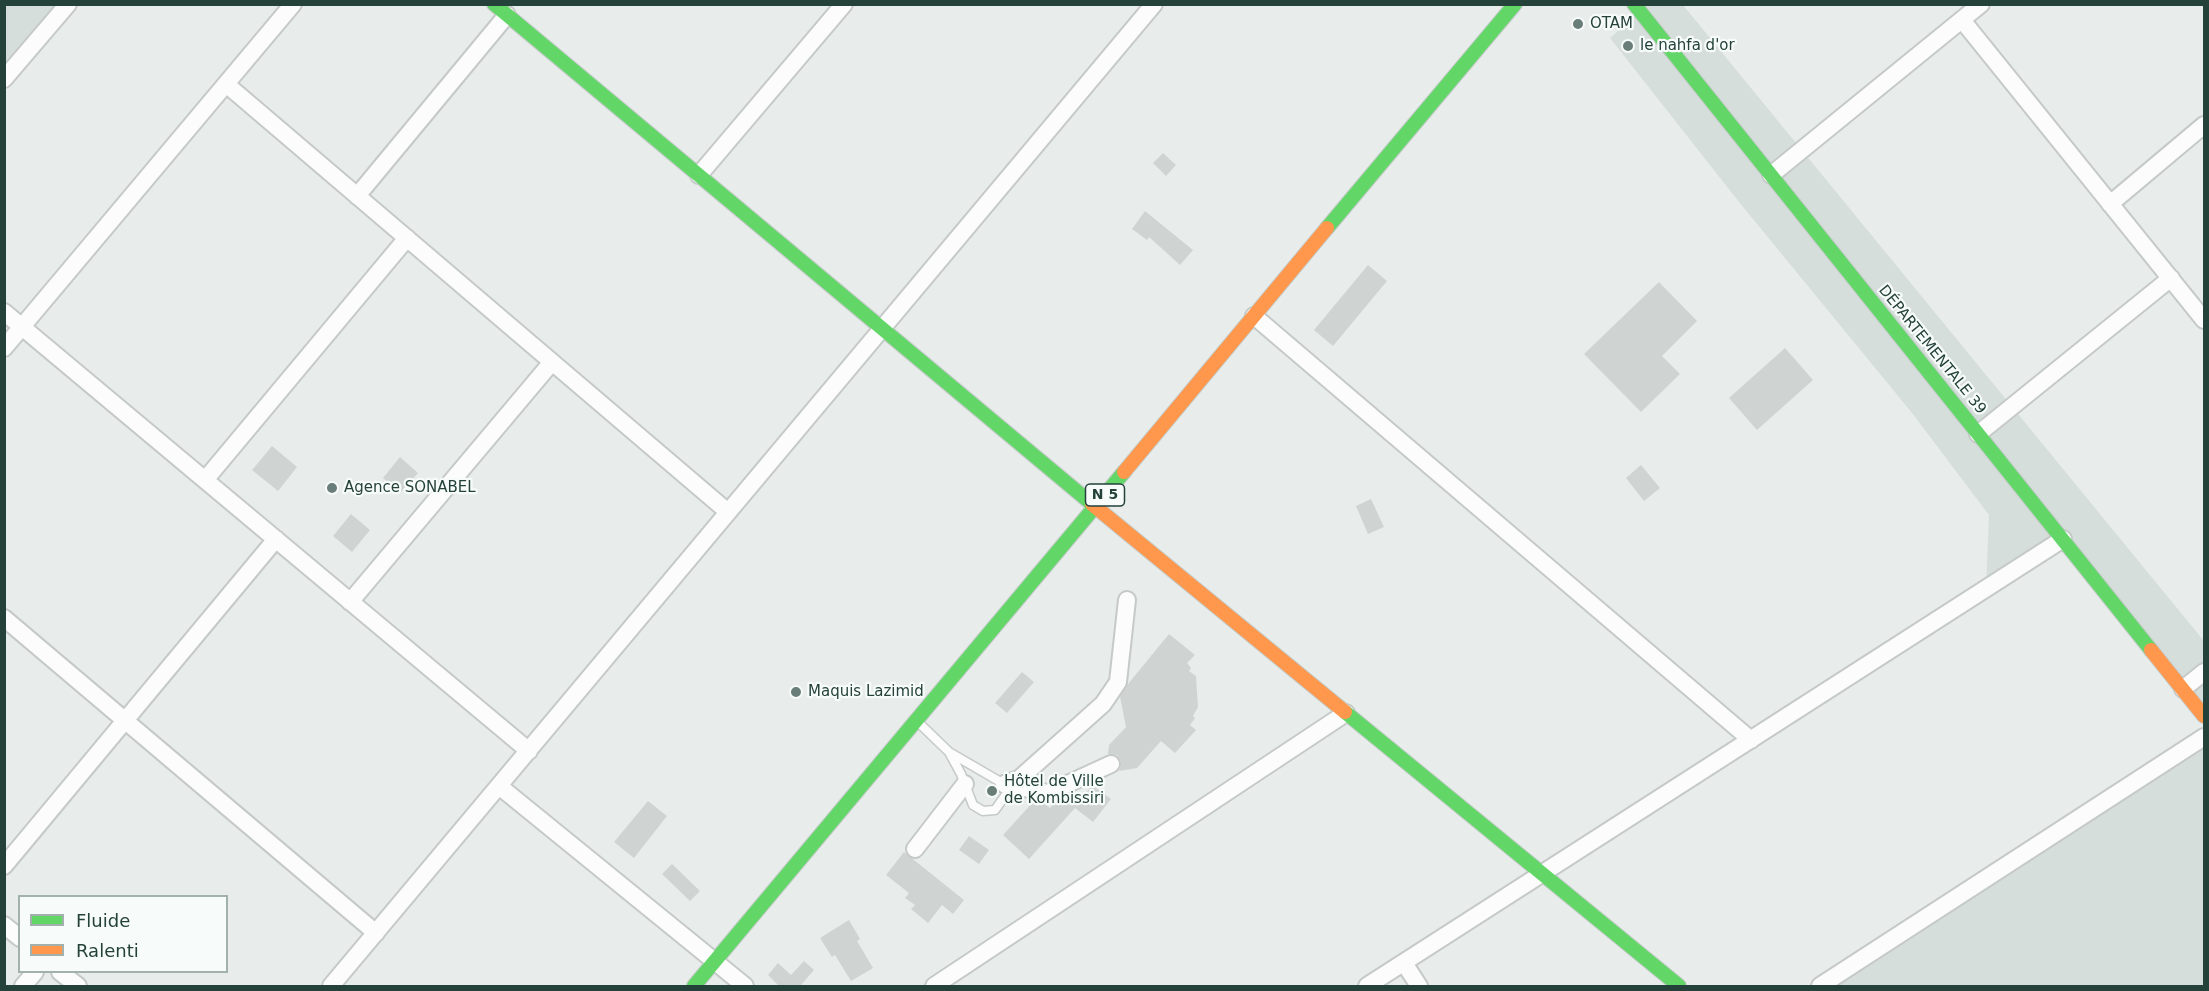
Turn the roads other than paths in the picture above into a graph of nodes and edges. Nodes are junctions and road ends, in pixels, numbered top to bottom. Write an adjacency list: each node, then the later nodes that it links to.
1 (68, 4): 9 (street)
2 (292, 4): 10 (street)
3 (844, 4): 12 (street)
4 (1154, 4): 22 (street)
5 (1515, 4): 19 (main road, N 5)
6 (1634, 4): 13 (main road, DÉPARTEMENTALE 39)
7 (501, 10): 12 (main road); 14 (street)
8 (1971, 10): 13 (street); 15 (street)
9 (4, 80)
10 (226, 84): 14 (street); 21 (street)
11 (2205, 125): 15 (street)
12 (699, 176): 22 (main road)
13 (1771, 176): 25 (main road, DÉPARTEMENTALE 39)
14 (357, 196): 16 (street)
15 (2110, 204): 17 (street)
16 (407, 238): 24 (street); 26 (street)
17 (2170, 278): 20 (street); 25 (street)
18 (4, 312): 21 (street)
19 (1254, 316): 27 (main road, N 5); 41 (street)
20 (2205, 320)
21 (22, 327): 23 (street); 26 (street)
22 (882, 329): 27 (main road); 28 (street)
23 (4, 348)
24 (552, 362): 28 (street); 32 (street)
25 (1978, 434): 30 (main road, DÉPARTEMENTALE 39)
26 (205, 480): 29 (street)
27 (1095, 507): 36 (main road); 39 (main road, N 5)
28 (728, 512): 42 (street)
29 (276, 539): 32 (street); 38 (street)
30 (2063, 539): 35 (main road, DÉPARTEMENTALE 39); 41 (street)
31 (1127, 600): 46 (street)
32 (350, 602): 42 (street)
33 (4, 618): 38 (street)
34 (2205, 672): 35 (street)
35 (2183, 689): 37 (main road, DÉPARTEMENTALE 39)
36 (1346, 713): 50 (main road); 63 (street)
37 (2205, 716)
38 (125, 720): 49 (street); 52 (street)
39 (917, 720): 43 (lane); 54 (main road, N 5)
40 (2205, 737): 67 (street)
41 (1751, 740): 50 (street)
42 (529, 751): 47 (street)
43 (949, 752): 45 (lane); 46 (lane)
44 (1111, 764): 46 (street)
45 (965, 784): 46 (lane); 48 (street)
46 (1004, 784)
47 (499, 786): 52 (street); 54 (street)
48 (915, 849)
49 (4, 866)
50 (1542, 874): 55 (street); 66 (main road)
51 (4, 925): 53 (street)
52 (376, 933): 60 (street)
53 (18, 936)
54 (715, 962): 61 (main road, N 5); 62 (street)
55 (1404, 963): 64 (street); 65 (street)
56 (34, 973): 58 (street)
57 (61, 973): 59 (street)
58 (23, 987)
59 (78, 987)
60 (331, 987)
61 (694, 987)
62 (745, 987)
63 (933, 987)
64 (1367, 987)
65 (1419, 987)
66 (1679, 987)
67 (1820, 987)

